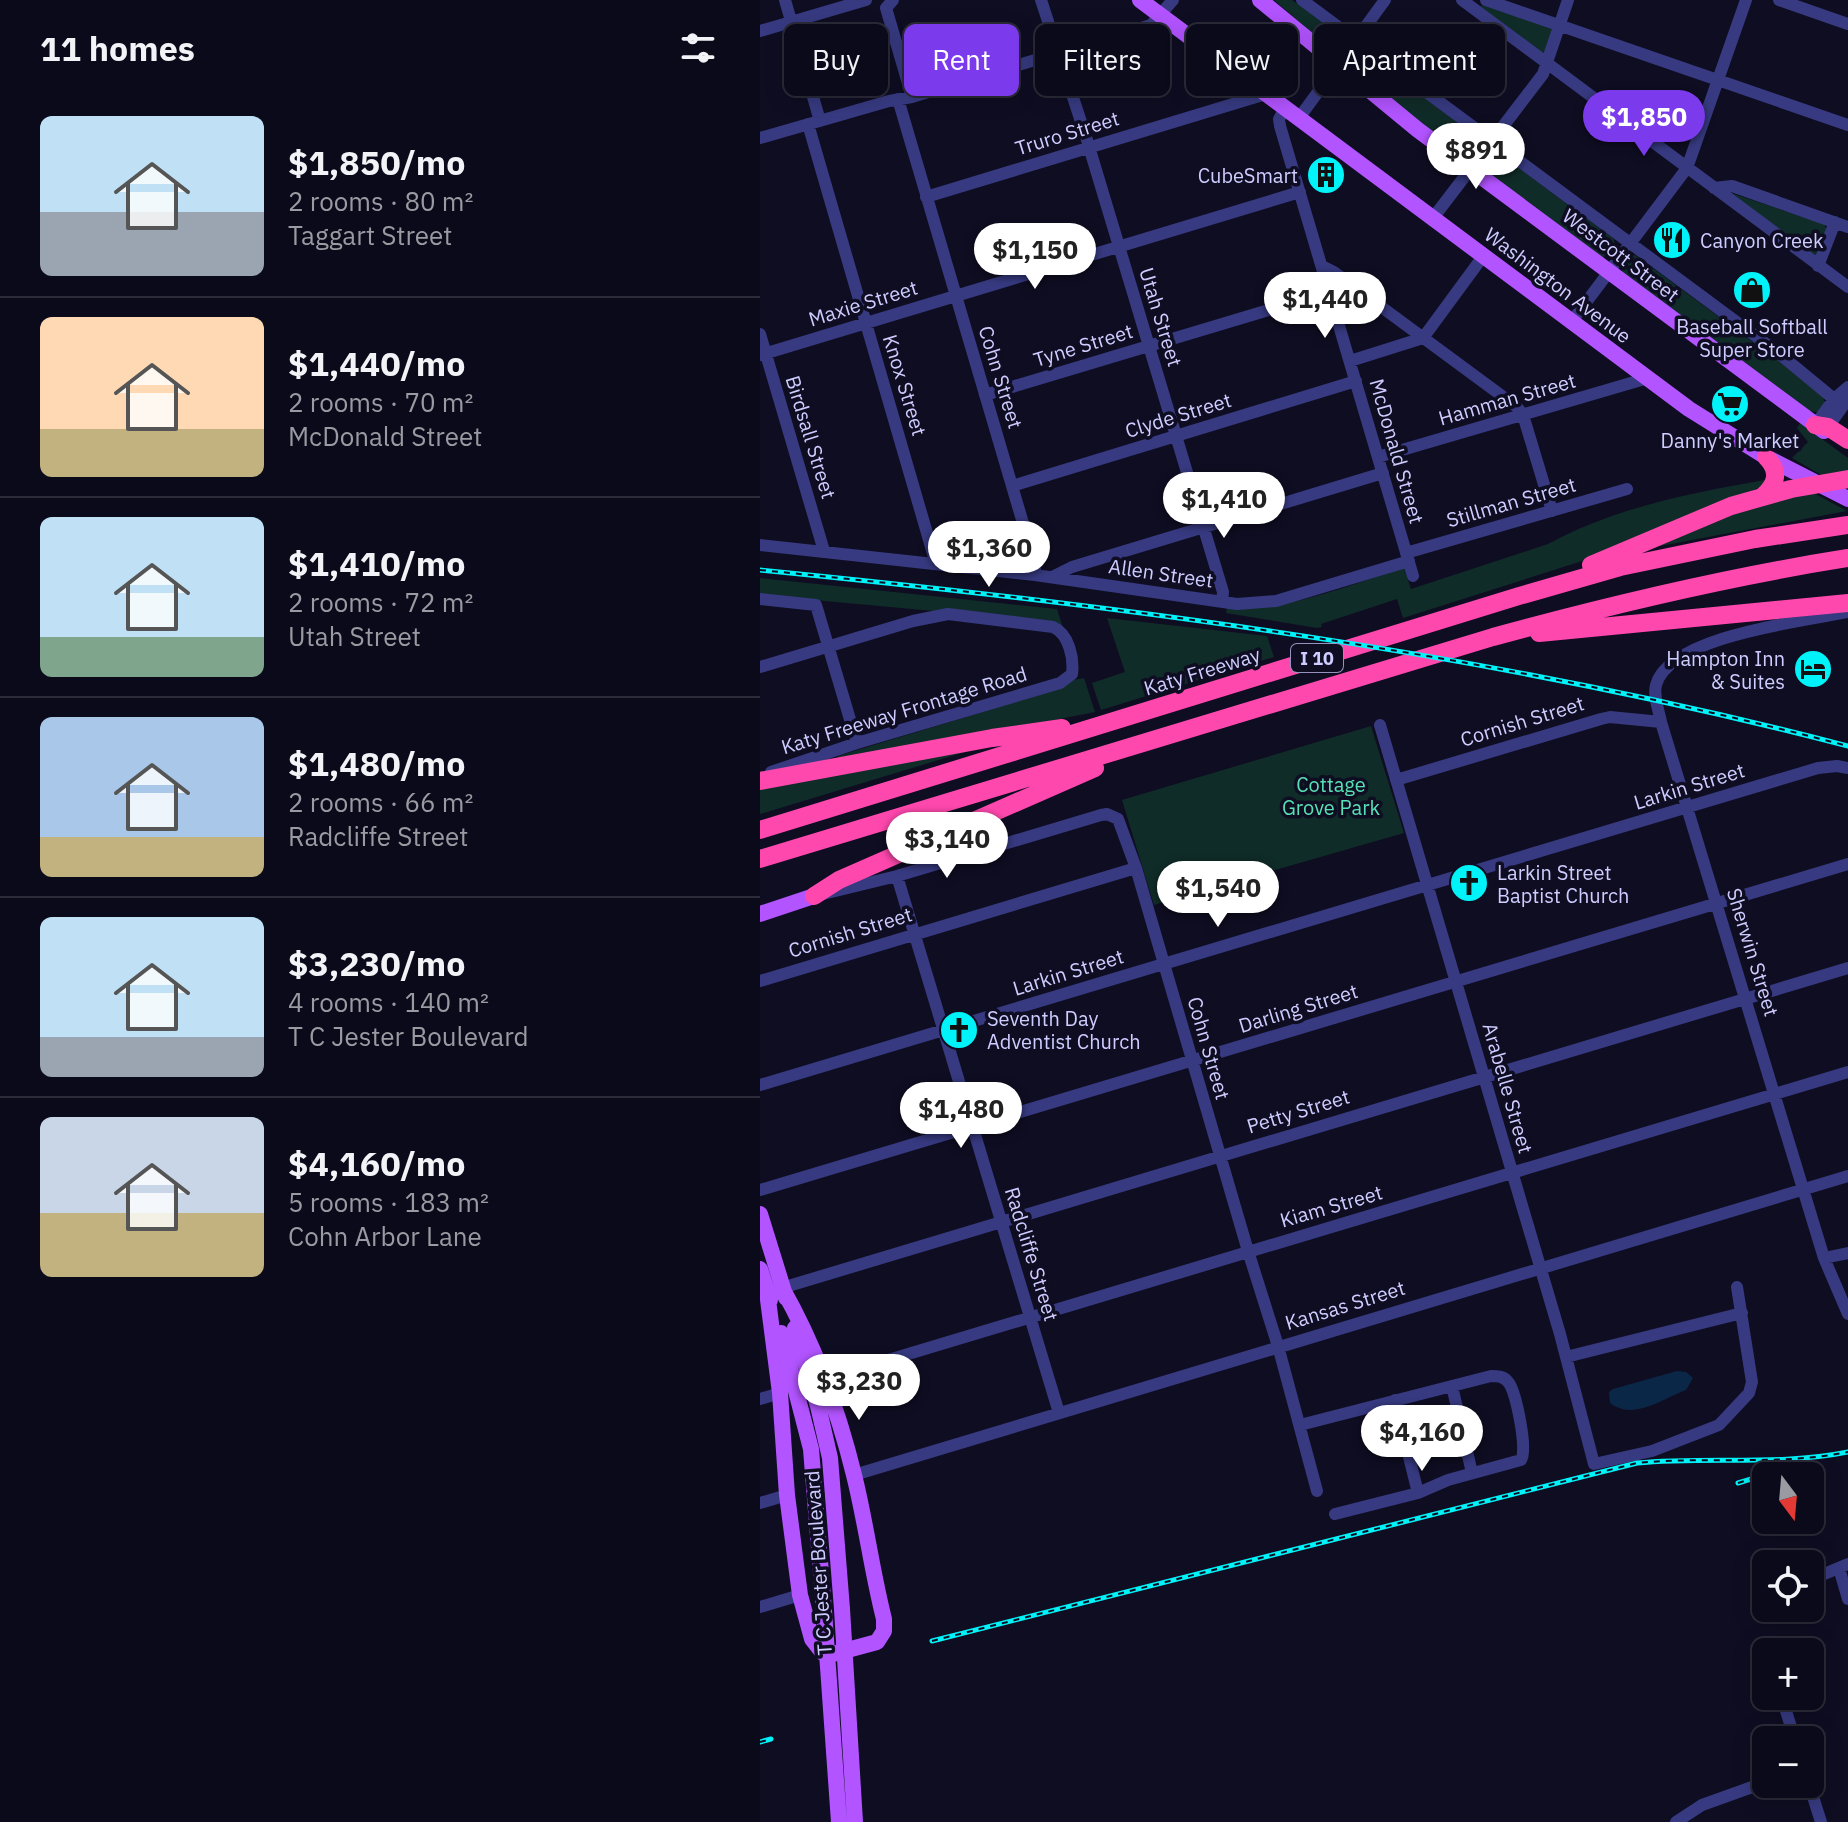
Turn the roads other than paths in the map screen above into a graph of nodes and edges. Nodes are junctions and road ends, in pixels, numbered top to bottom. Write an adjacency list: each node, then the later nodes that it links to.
1 (785, 0): 16 (street, Knox Street)
2 (866, 0): 16 (street)
3 (893, 0): 35 (street)
4 (1041, 0): 17 (street, Utah Street)
5 (1140, 0): 15 (main road, Washington Avenue)
6 (1173, 0): 15 (street)
7 (1260, 0): 25 (main road, Westcott Street)
8 (1302, 0): 19 (street, Westcott Street)
9 (1385, 0): 20 (street)
10 (1462, 0): 27 (street)
11 (1486, 0): 22 (street)
12 (1568, 0): 22 (street)
13 (1746, 0): 28 (street)
14 (1779, 0): 21 (street)
15 (1160, 15): 18 (street); 24 (main road, Washington Avenue)
16 (792, 21): 23 (street); 38 (street, Knox Street)
17 (1049, 24)
18 (1152, 24)
19 (1336, 24)
20 (1368, 24)
21 (1848, 24)
22 (1560, 25): 27 (street); 28 (street)
23 (760, 31)
24 (1186, 34)
25 (1314, 43)
26 (1035, 61): 35 (street)
27 (1546, 63): 41 (street); 44 (street)
28 (1717, 81): 39 (street); 44 (street)
29 (1314, 90): 37 (street)
30 (1072, 96): 42 (street, Utah Street)
31 (1259, 96): 42 (street, Truro Street)
32 (1269, 96): 37 (main road, Washington Avenue)
33 (1378, 96): 43 (main road, Westcott Street)
34 (1431, 96): 41 (street, Westcott Street)
35 (912, 97): 36 (street)
36 (898, 99): 38 (street); 47 (street, Cohn Street)
37 (1292, 113): 46 (street, McDonald Street); 48 (main road, Washington Avenue)
38 (814, 123): 40 (street); 60 (street, Knox Street)
39 (1848, 125)
40 (760, 138)
41 (1491, 142): 43 (street); 50 (street, Westcott Street)
42 (1089, 147): 47 (street, Truro Street); 51 (street, Utah Street)
43 (1470, 168): 48 (street); 55 (main road, Westcott Street)
44 (1687, 168): 45 (street); 50 (street)
45 (1714, 188): 49 (street); 54 (street)
46 (1300, 192): 51 (street, Maxie Street); 53 (street, McDonald Street)
47 (926, 197): 58 (street, Cohn Street)
48 (1433, 218): 52 (main road, Washington Avenue)
49 (1842, 224): 54 (street)
50 (1630, 243): 55 (street); 70 (street, Westcott Street)
51 (1118, 247): 58 (street, Maxie Street); 63 (street, Utah Street)
52 (1484, 255): 59 (main road, Washington Avenue); 62 (street)
53 (1322, 266): 57 (street, McDonald Street); 62 (street)
54 (1818, 266): 56 (street)
55 (1609, 272): 59 (street); 73 (main road, Westcott Street)
56 (1848, 287)
57 (1329, 292): 63 (street, Tyne Street); 65 (street, McDonald Street)
58 (956, 296): 60 (street, Maxie Street); 69 (street, Cohn Street)
59 (1572, 321): 66 (main road, Washington Avenue)
60 (865, 322): 64 (street, Maxie Street); 93 (street, Knox Street)
61 (760, 334): 64 (street, Birdsall Street)
62 (1423, 338): 65 (street); 72 (street)
63 (1149, 346): 69 (street, Tyne Street); 74 (street, Utah Street)
64 (763, 354): 90 (street, Birdsall Street)
65 (1350, 361): 67 (street, McDonald Street)
66 (1648, 378): 72 (street, Hamman Street); 78 (main road, Washington Avenue)
67 (1356, 381): 74 (street, Clyde Street); 77 (street, McDonald Street)
68 (1848, 387): 70 (street)
69 (985, 395): 82 (street, Cohn Street)
70 (1834, 399): 73 (street)
71 (1848, 399): 73 (street)
72 (1523, 415): 77 (street, Hamman Street); 86 (street)
73 (1822, 426): 75 (highway); 76 (main road, Westcott Street)
74 (1176, 436): 82 (street, Clyde Street); 88 (street, Utah Street)
75 (1848, 440)
76 (1848, 448)
77 (1378, 457): 79 (street, McDonald Street)
78 (1766, 457): 81 (main road, Washington Avenue); 84 (highway)
79 (1383, 473): 88 (street); 91 (street, McDonald Street)
80 (1848, 479): 81 (highway)
81 (1816, 484): 84 (highway); 85 (main road, Washington Avenue)
82 (1012, 486): 94 (street, Cohn Street)
83 (1627, 489): 86 (street, Stillman Street)
84 (1763, 496): 97 (highway)
85 (1848, 499)
86 (1552, 511): 91 (street, Stillman Street)
87 (1848, 525): 97 (highway, Katy Freeway / I 10)
88 (1204, 527): 96 (street); 99 (street, Utah Street)
89 (760, 545): 90 (street, Allen Street)
90 (824, 551): 93 (street, Allen Street)
91 (1408, 557): 95 (street, McDonald Street); 99 (street, Stillman Street)
92 (1848, 558): 102 (highway, I 10)
93 (936, 564): 94 (street, Allen Street)
94 (1035, 575): 96 (street, Allen Street)
95 (1413, 576)
96 (1052, 577): 99 (street, Allen Street)
97 (1519, 596): 105 (highway, Katy Freeway / I 10)
98 (760, 599): 103 (street)
99 (1222, 602)
100 (1848, 603): 102 (highway)
101 (1848, 612): 106 (street, Sherwin Street)
102 (1493, 637): 108 (highway, I 10)
103 (828, 647): 104 (street); 109 (street); 109 (street, Katy Freeway Frontage Road)
104 (760, 667)
105 (1116, 721): 111 (highway); 114 (highway, Katy Freeway / I 10)
106 (1661, 722): 112 (street, Cornish Street); 113 (street, Sherwin Street)
107 (1380, 725): 112 (street, Arabelle Street)
108 (1163, 738): 115 (highway, I 10); 120 (highway)
109 (857, 743): 111 (street, Katy Freeway Frontage Road)
110 (1848, 768): 113 (street, Larkin Street)
111 (760, 778)
112 (1396, 780): 119 (street, Arabelle Street)
113 (1687, 807): 119 (street, Larkin Street); 121 (street, Sherwin Street)
114 (760, 830)
115 (760, 859)
116 (1848, 864): 121 (street, Darling Street)
117 (1136, 868): 118 (street, Cohn Street); 123 (street, Cornish Street); 124 (street, Cohn Street)
118 (897, 876): 120 (street); 123 (street, Radcliffe Street)
119 (1427, 885): 124 (street, Larkin Street); 127 (street, Arabelle Street)
120 (814, 896): 122 (main road)
121 (1717, 903): 127 (street, Darling Street); 128 (street, Sherwin Street)
122 (760, 914)
123 (915, 934): 126 (street, Cornish Street); 129 (street, Radcliffe Street)
124 (1164, 964): 129 (street, Larkin Street); 130 (street, Cohn Street)
125 (1848, 968): 128 (street, Petty Street)
126 (760, 981)
127 (1456, 982): 130 (street, Darling Street); 132 (street, Arabelle Street)
128 (1746, 998): 132 (street, Petty Street); 134 (street, Sherwin Street)
129 (944, 1030): 133 (street, Larkin Street); 135 (street, Radcliffe Street)
130 (1192, 1061): 135 (street, Darling Street); 136 (street, Cohn Street)
131 (1848, 1072): 134 (street, Kiam Street)
132 (1484, 1077): 136 (street, Petty Street); 137 (street, Arabelle Street)
133 (760, 1085)
134 (1774, 1094): 137 (street, Kiam Street); 139 (street, Sherwin Street)
135 (973, 1126): 140 (street, Darling Street); 142 (street, Radcliffe Street)
136 (1220, 1156): 142 (street, Petty Street); 143 (street, Cohn Street)
137 (1512, 1173): 143 (street, Kiam Street); 146 (street, Arabelle Street)
138 (1848, 1176): 139 (street, Kansas Street)
139 (1803, 1189): 145 (street, Sherwin Street); 146 (street, Kansas Street)
140 (760, 1190)
141 (760, 1214): 149 (main road, T C Jester Boulevard)
142 (1001, 1221): 149 (street, Petty Street); 152 (street, Radcliffe Street)
143 (1248, 1251): 152 (street, Kiam Street); 153 (street, Cohn Street)
144 (1848, 1253): 145 (street)
145 (1824, 1258): 151 (street, Sherwin Street)
146 (1540, 1268): 153 (street, Kansas Street); 154 (street, Arabelle Street)
147 (760, 1269): 149 (main road, T C Jester Boulevard)
148 (1737, 1287): 150 (street)
149 (770, 1291): 155 (main road); 157 (main road); 178 (main road, T C Jester Boulevard, bridge); 179 (main road, T C Jester Boulevard, bridge)
150 (1742, 1313): 154 (street); 154 (street, Arabelle Street)
151 (1848, 1314)
152 (1030, 1317): 155 (street, Kiam Street); 160 (street, Radcliffe Street)
153 (1278, 1346): 160 (street, Kansas Street); 161 (street, Cohn Street)
154 (1566, 1357)
155 (825, 1379): 163 (main road)
156 (1452, 1386): 159 (street); 162 (street); 162 (street)
157 (780, 1393): 158 (street); 166 (main road)
158 (760, 1399)
159 (1395, 1400): 161 (street); 165 (street)
160 (1059, 1413): 163 (street, Kansas Street)
161 (1300, 1425): 164 (street, Cohn Street)
162 (1472, 1473): 165 (street)
163 (854, 1475): 171 (main road)
164 (1317, 1491)
165 (1418, 1493): 168 (street)
166 (787, 1495): 167 (street); 171 (main road)
167 (760, 1503)
168 (1335, 1514)
169 (1844, 1566): 170 (street); 172 (street)
170 (1824, 1574)
171 (800, 1595): 173 (street)
172 (1848, 1599)
173 (760, 1607)
174 (1786, 1711): 175 (street)
175 (1791, 1726)
176 (1752, 1787): 180 (street)
177 (1813, 1798): 181 (street)
178 (839, 1822)
179 (855, 1822)
180 (1676, 1822)
181 (1821, 1822)

